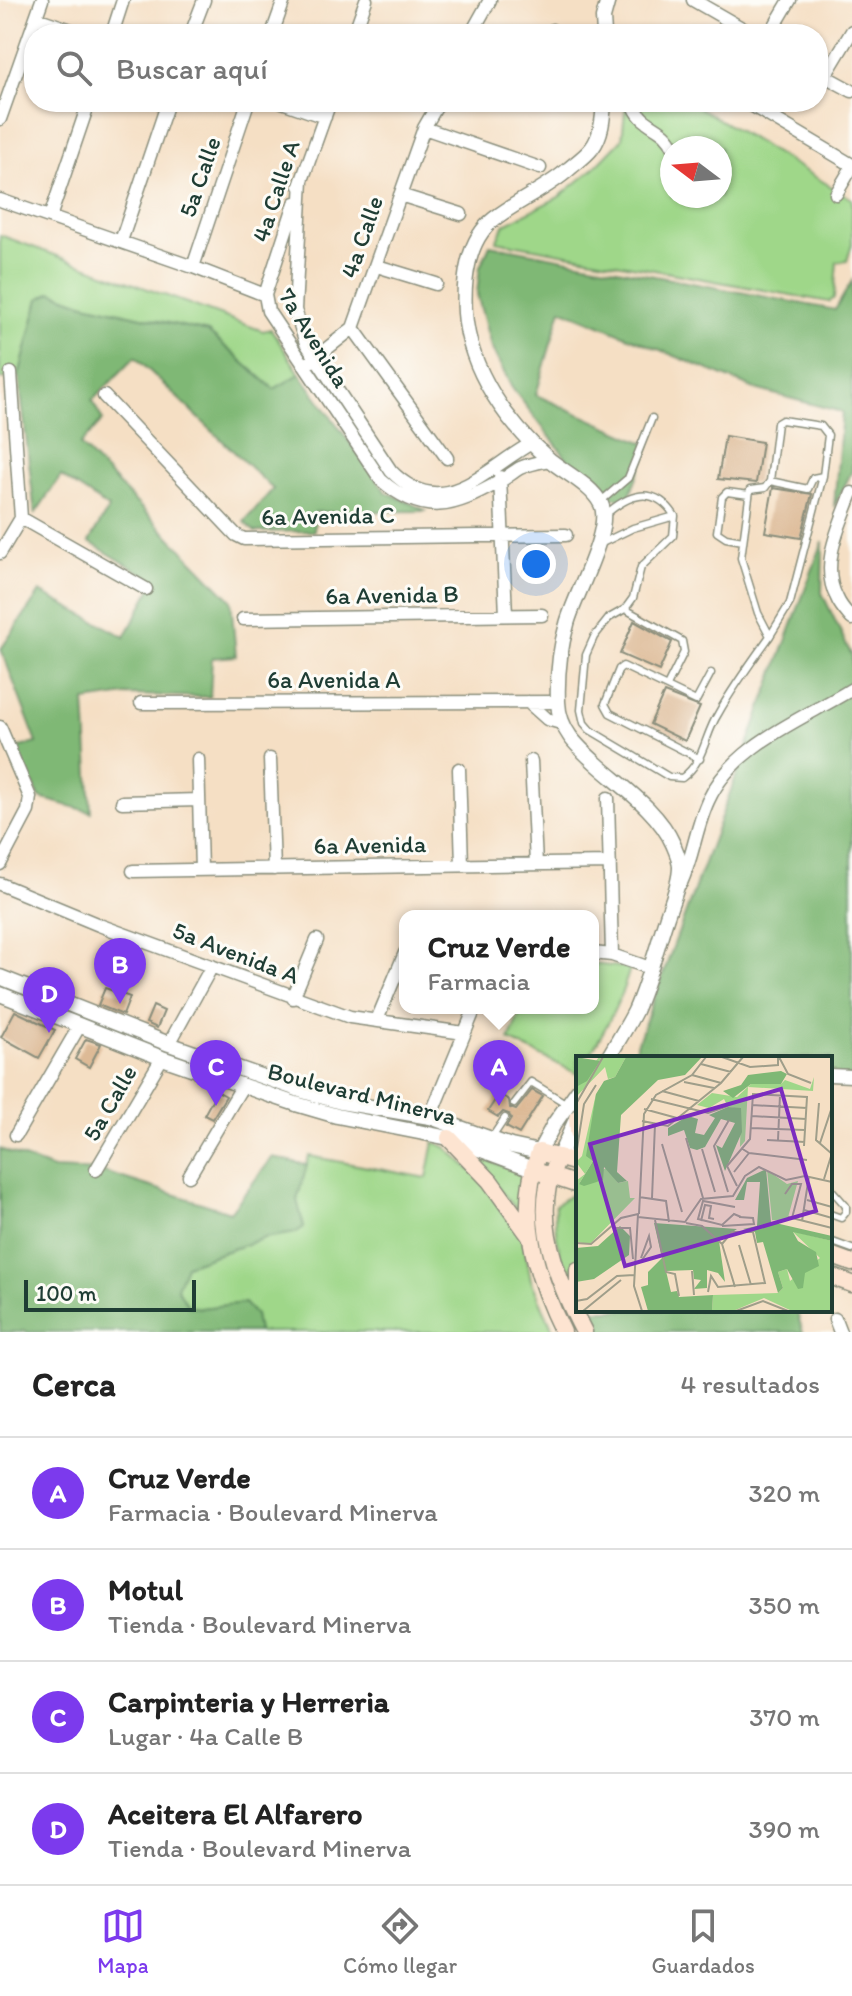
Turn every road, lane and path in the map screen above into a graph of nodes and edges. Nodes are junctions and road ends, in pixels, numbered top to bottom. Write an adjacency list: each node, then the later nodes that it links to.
1 (42, 0): 10 (street)
2 (123, 0): 13 (street)
3 (204, 0): 14 (street)
4 (284, 0): 15 (street)
5 (366, 0): 16 (street)
6 (490, 0): 17 (street)
7 (608, 0): 18 (street)
8 (790, 0): 20 (street)
9 (698, 2): 19 (street)
10 (36, 18): 11 (street); 12 (street)
11 (34, 24)
12 (54, 24)
13 (115, 24)
14 (195, 24)
15 (276, 24)
16 (358, 24)
17 (477, 24)
18 (603, 24)
19 (735, 24)
20 (776, 24)
21 (852, 31): 23 (street)
22 (24, 52): 36 (street)
23 (828, 65)
24 (828, 77): 25 (street)
25 (852, 91)
26 (86, 112): 46 (street)
27 (165, 112): 47 (street)
28 (245, 112): 49 (street, 5a Calle)
29 (311, 112): 35 (street)
30 (327, 112): 35 (street, 4a Calle A)
31 (433, 112): 37 (street, 4a Calle)
32 (603, 112): 59 (street)
33 (636, 112): 38 (street)
34 (763, 112): 39 (street)
35 (325, 117): 41 (street, 4a Calle A)
36 (0, 119)
37 (424, 128): 40 (street); 43 (street, 4a Calle)
38 (668, 136)
39 (852, 166): 42 (street)
40 (540, 168)
41 (302, 180): 51 (street, 4a Calle A); 53 (street, 7a Avenida)
42 (836, 194)
43 (400, 195): 45 (street); 48 (street, 4a Calle)
44 (0, 200): 46 (street, 7a Avenida)
45 (461, 214)
46 (50, 217): 47 (street, 7a Avenida)
47 (121, 241): 49 (street, 7a Avenida)
48 (377, 266): 50 (street); 52 (street, 4a Calle)
49 (193, 267): 51 (street, 7a Avenida)
50 (436, 284)
51 (265, 295): 54 (street, 7a Avenida)
52 (353, 328): 53 (street, 4a Calle); 60 (street)
53 (316, 358): 54 (street, 4a Calle); 58 (street, 7a Avenida)
54 (304, 366): 58 (street, 7a Avenida)
55 (11, 373): 70 (street)
56 (104, 396): 71 (street, 6a Avenida C)
57 (652, 418): 68 (lane)
58 (358, 434): 62 (street, 7a Avenida); 64 (street, 7a Avenida)
59 (532, 443): 61 (street); 62 (street, 7a Avenida)
60 (447, 458)
61 (550, 460): 64 (street, 7a Avenida); 68 (street)
62 (496, 467): 64 (street)
63 (823, 476): 65 (lane); 65 (lane); 82 (lane)
64 (502, 480): 71 (street)
65 (770, 481): 67 (lane)
66 (852, 493): 81 (street)
67 (749, 495): 73 (lane); 73 (lane)
68 (602, 510): 69 (lane); 74 (street)
69 (675, 516): 74 (lane); 77 (lane)
70 (21, 518): 75 (street); 76 (street)
71 (504, 535): 72 (street, 6a Avenida C); 78 (street)
72 (566, 535)
73 (743, 541): 82 (lane)
74 (597, 546): 87 (street)
75 (0, 553)
76 (146, 589)
77 (625, 609): 84 (lane); 93 (lane)
78 (506, 615): 79 (street, 6a Avenida B); 80 (street, 6a Avenida B)
79 (542, 615)
80 (243, 619)
81 (852, 619)
82 (770, 636): 93 (lane)
83 (711, 673): 84 (lane)
84 (667, 686): 93 (lane)
85 (852, 689): 107 (street)
86 (528, 702): 87 (street, 6a Avenida A); 88 (street, 6a Avenida A); 89 (street)
87 (558, 702): 89 (street)
88 (141, 703)
89 (561, 723): 107 (street)
90 (0, 727): 100 (street)
91 (198, 759): 97 (street)
92 (270, 759): 103 (street)
93 (700, 759)
94 (531, 761): 101 (street)
95 (459, 769): 102 (street)
96 (608, 798): 99 (street)
97 (199, 800): 98 (street); 104 (street)
98 (122, 802)
99 (609, 863): 101 (street, 6a Avenida); 110 (street)
100 (0, 864)
101 (536, 864): 102 (street, 6a Avenida)
102 (462, 865): 103 (street, 6a Avenida)
103 (274, 869): 104 (street, 6a Avenida)
104 (201, 870): 105 (street, 6a Avenida)
105 (133, 871)
106 (0, 884): 111 (street, 5a Avenida A)
107 (667, 914): 113 (street)
108 (317, 940): 116 (street)
109 (599, 954): 110 (street)
110 (612, 955): 113 (street)
111 (212, 966): 116 (street, 5a Avenida A); 121 (street, 5a Calle)
112 (399, 967): 118 (street)
113 (650, 968): 122 (street)
114 (0, 977): 121 (street, Boulevard Minerva)
115 (0, 994): 119 (street, Boulevard Minerva)
116 (293, 998): 118 (street, 5a Avenida A)
117 (472, 1014): 120 (street)
118 (377, 1020): 120 (street, 5a Avenida A)
119 (80, 1025): 121 (street, Boulevard Minerva); 130 (street)
120 (464, 1033): 128 (street)
121 (166, 1051): 125 (street, Boulevard Minerva); 128 (street, Boulevard Minerva); 137 (street, 5a Calle)
122 (610, 1056)
123 (832, 1075): 124 (street)
124 (852, 1076)
125 (243, 1085): 131 (street, Boulevard Minerva); 138 (street)
126 (514, 1104): 127 (lane)
127 (574, 1113): 133 (street); 134 (street)
128 (430, 1117): 132 (street, Boulevard Minerva)
129 (505, 1118): 132 (lane)
130 (16, 1135)
131 (449, 1138): 136 (street, Boulevard Minerva); 143 (main road)
132 (491, 1139): 133 (street, Boulevard Minerva)
133 (539, 1152): 134 (main road); 136 (main road)
134 (559, 1157): 135 (main road); 139 (main road)
135 (576, 1162)
136 (533, 1169): 139 (main road); 143 (main road)
137 (96, 1170)
138 (189, 1176)
139 (551, 1176): 140 (main road); 153 (main road)
140 (576, 1184)
141 (832, 1190): 142 (lane)
142 (832, 1215)
143 (532, 1240): 152 (main road)
144 (832, 1242): 145 (lane)
145 (852, 1249)
146 (832, 1256): 147 (main road)
147 (852, 1263)
148 (832, 1277): 149 (main road)
149 (852, 1284)
150 (585, 1312): 154 (main road)
151 (835, 1319): 155 (street)
152 (563, 1332)
153 (584, 1332)
154 (594, 1332)
155 (840, 1332)

